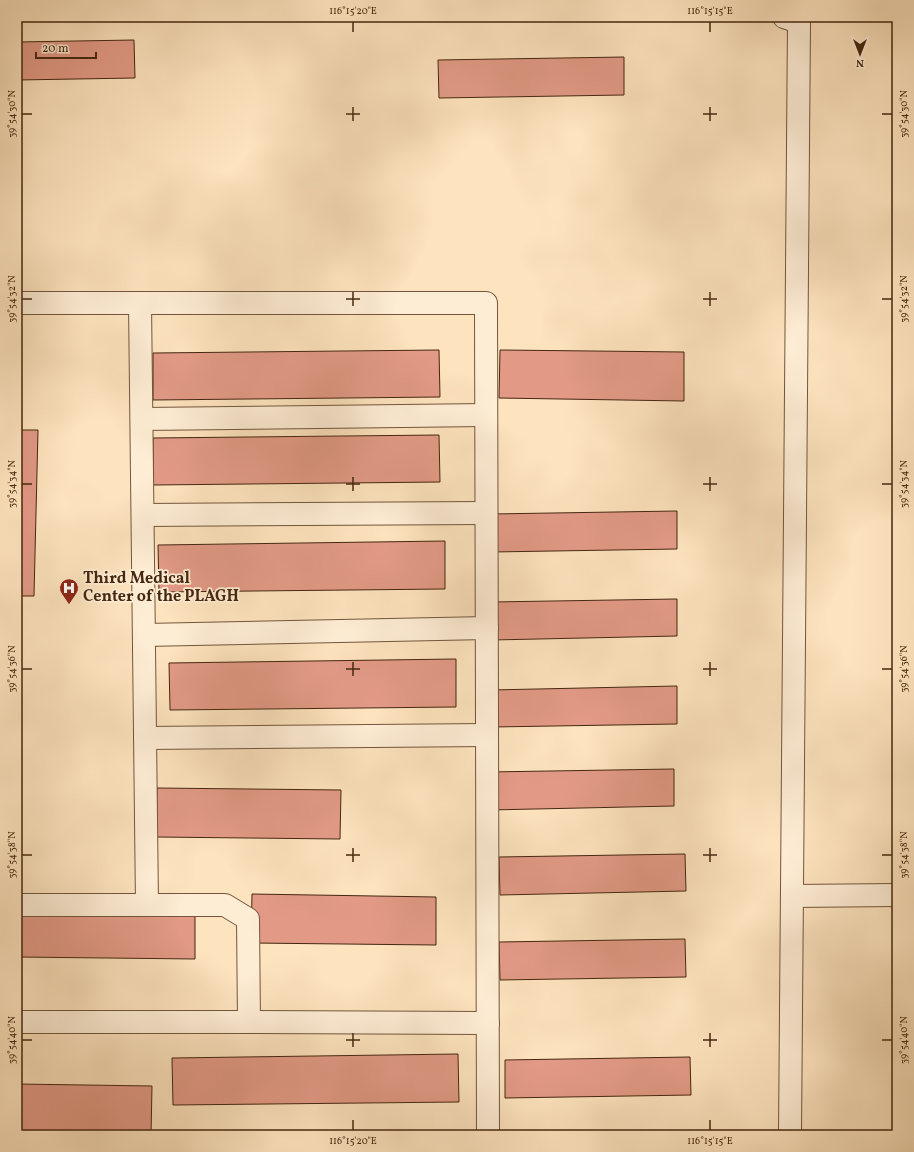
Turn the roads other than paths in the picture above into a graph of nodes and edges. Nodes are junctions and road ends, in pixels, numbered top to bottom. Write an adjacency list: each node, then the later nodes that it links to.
1 (784, 17): 13 (street)
2 (17, 303): 3 (street)
3 (140, 303): 4 (street); 5 (street)
4 (486, 416): 5 (street); 6 (street)
5 (142, 420): 7 (street)
6 (486, 513): 7 (street); 8 (street)
7 (142, 515): 9 (street)
8 (487, 628): 9 (street); 10 (street)
9 (144, 635): 11 (street)
10 (487, 735): 11 (street); 18 (street)
11 (145, 738): 15 (street)
12 (897, 895): 13 (street)
13 (792, 896): 20 (street)
14 (17, 905): 15 (street)
15 (147, 905): 17 (street)
16 (17, 1022): 17 (street)
17 (249, 1022): 18 (street)
18 (488, 1023): 19 (street)
19 (488, 1135)
20 (790, 1135)

